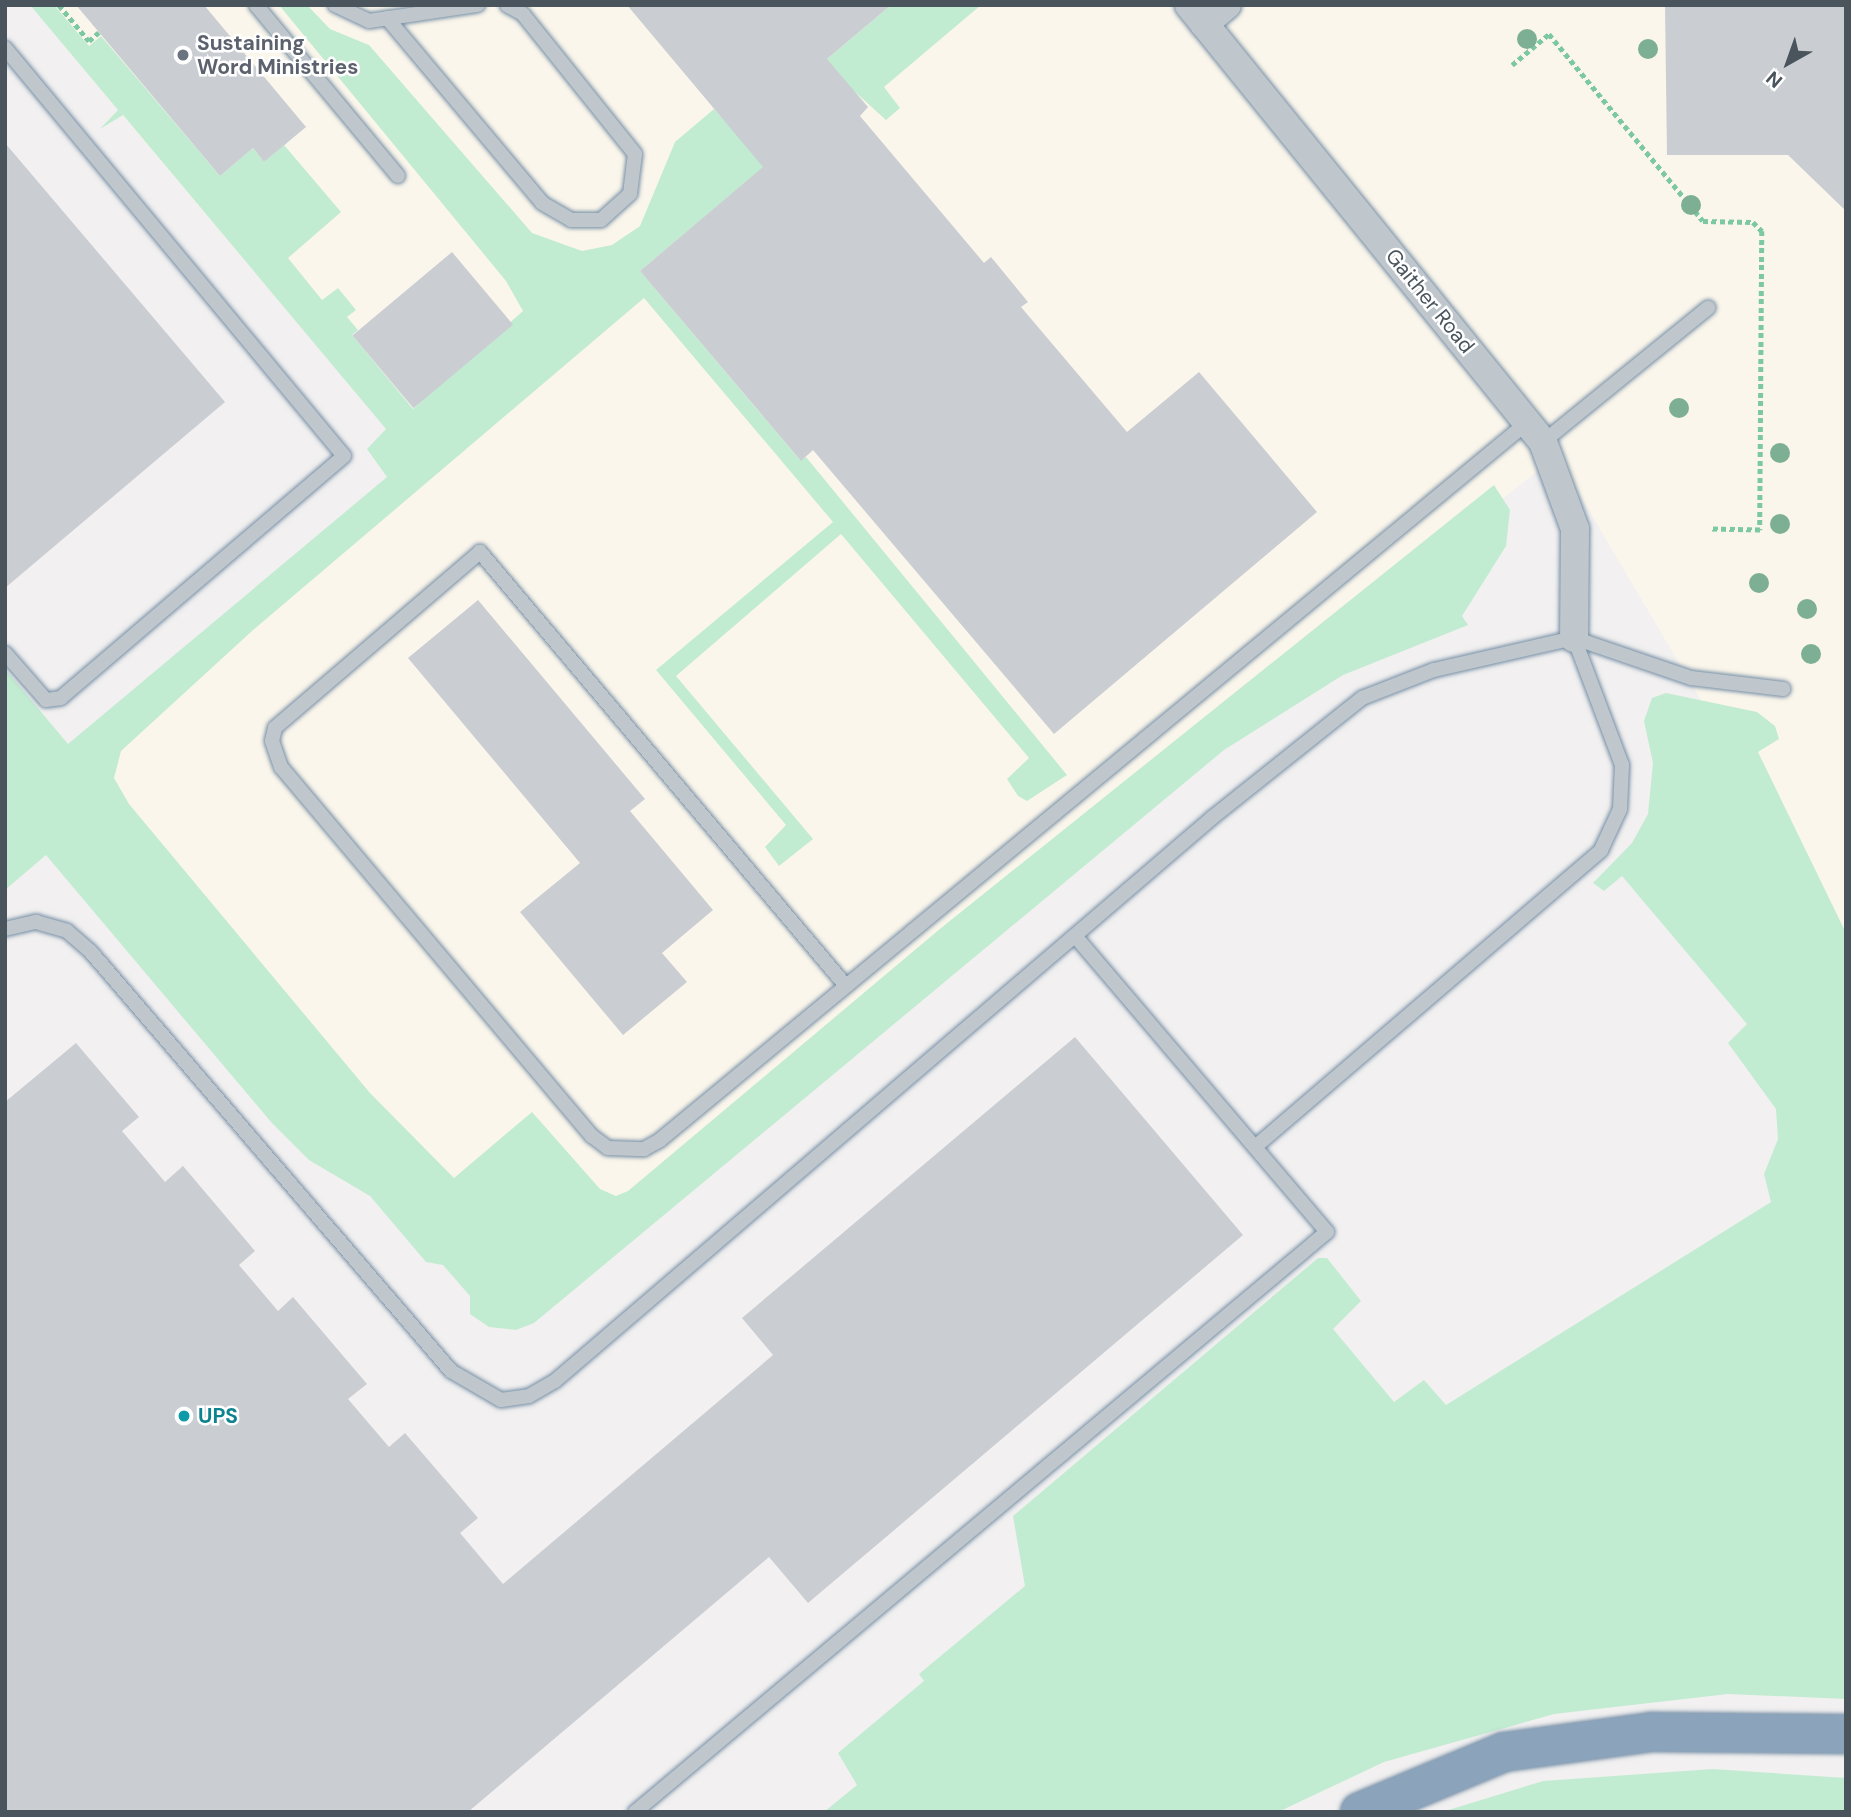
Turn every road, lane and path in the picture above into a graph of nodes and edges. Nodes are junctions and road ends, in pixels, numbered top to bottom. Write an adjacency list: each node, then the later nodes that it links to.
1 (59, 5): 9 (path)
2 (256, 5): 12 (lane)
3 (335, 5): 8 (lane)
4 (478, 5): 8 (lane)
5 (507, 5): 8 (lane)
6 (1227, 5): 7 (street)
7 (1196, 15): 14 (street, Gaither Road)
8 (387, 18)
9 (99, 32)
10 (5, 48): 17 (lane)
11 (1512, 65): 15 (path)
12 (398, 176)
13 (1708, 308): 14 (lane)
14 (1536, 432): 16 (street, Gaither Road); 21 (lane)
15 (1711, 529)
16 (1574, 638): 18 (lane); 20 (lane); 22 (lane)
17 (5, 653)
18 (1783, 689)
19 (5, 929): 20 (lane)
20 (1075, 936): 22 (lane)
21 (846, 986): 21 (lane)
22 (1255, 1147): 24 (lane)
23 (1846, 1734): 25 (highway)
24 (635, 1812)
25 (1360, 1812)

